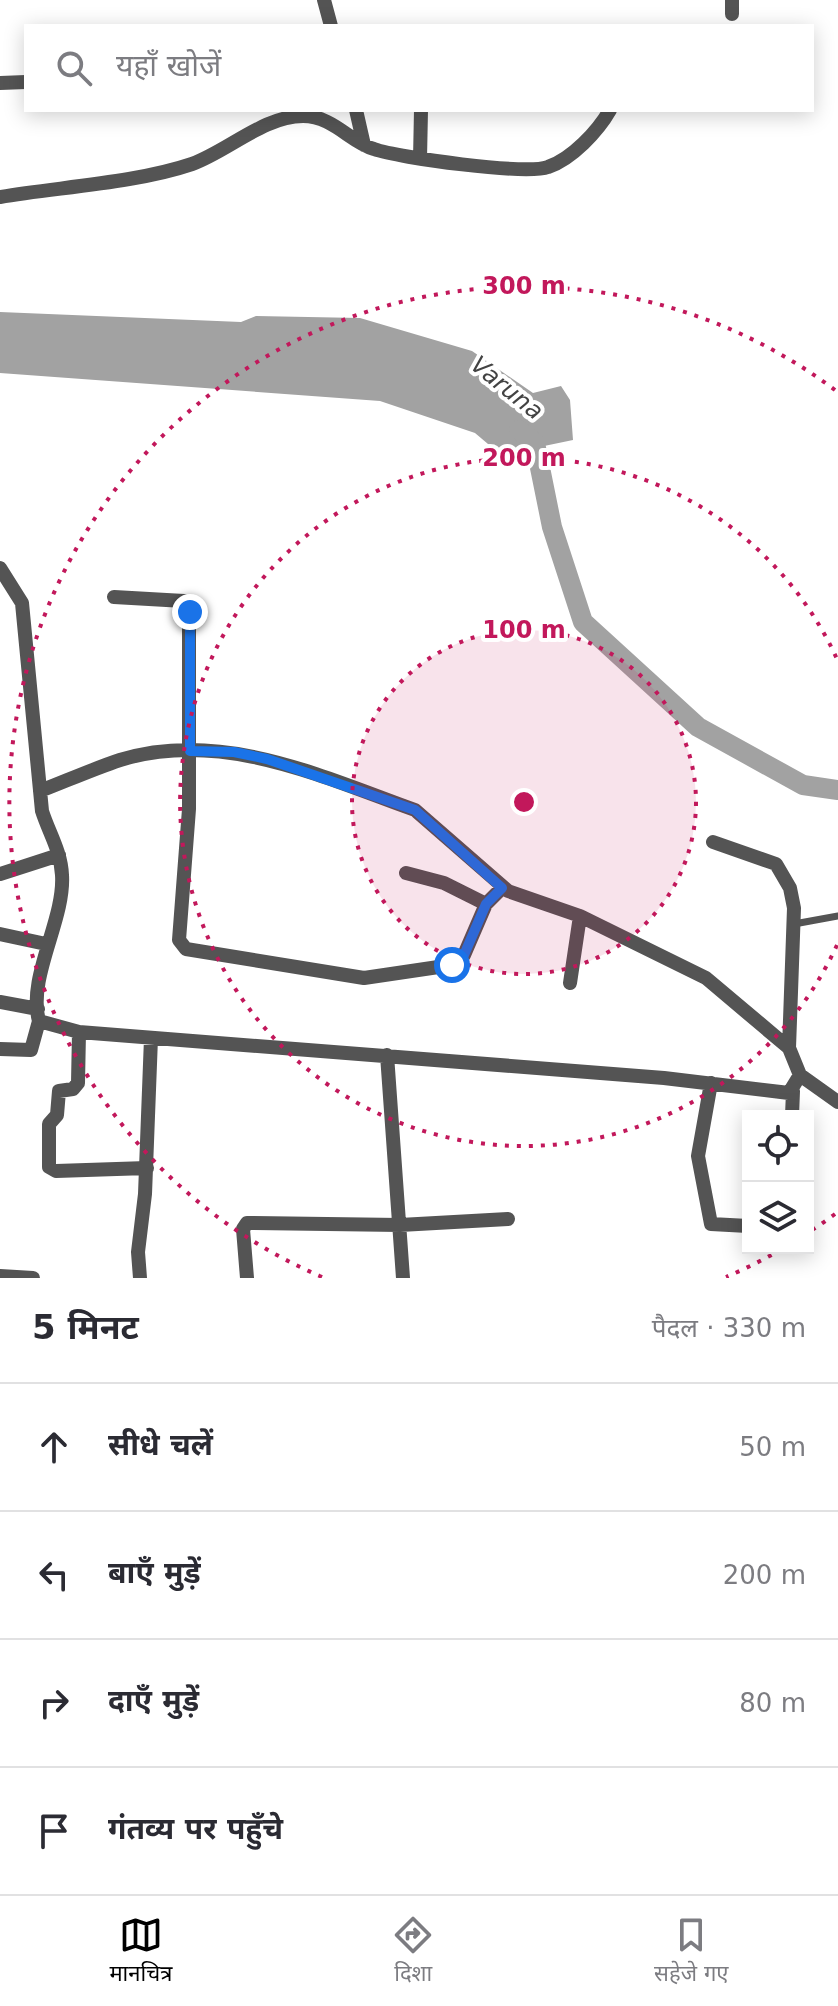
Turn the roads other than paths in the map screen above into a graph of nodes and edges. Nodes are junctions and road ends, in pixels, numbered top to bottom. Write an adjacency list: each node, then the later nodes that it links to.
1 (324, 0): 2 (street)
2 (330, 24)
3 (24, 82): 4 (street)
4 (0, 83)
5 (356, 112): 8 (street)
6 (421, 112): 9 (street)
7 (609, 112): 9 (street)
8 (364, 146): 9 (street); 10 (street)
9 (420, 159)
10 (0, 197)
11 (0, 568): 14 (street)
12 (114, 597): 13 (street)
13 (190, 751): 14 (street); 19 (street); 20 (street)
14 (40, 791): 16 (street)
15 (713, 842): 23 (street)
16 (59, 855): 18 (street); 25 (street)
17 (406, 873): 20 (street)
18 (0, 874)
19 (502, 888): 20 (street); 21 (street)
20 (486, 904)
21 (580, 916): 26 (street); 31 (street)
22 (838, 916): 23 (lane)
23 (794, 924): 31 (street)
24 (0, 934): 25 (street)
25 (46, 944): 28 (street)
26 (570, 983)
27 (0, 1002): 28 (street)
28 (38, 1015): 29 (street); 32 (street)
29 (79, 1032): 30 (street); 39 (street)
30 (151, 1038): 33 (street); 39 (street)
31 (789, 1048): 34 (street)
32 (0, 1049)
33 (387, 1055): 35 (street); 41 (street)
34 (800, 1075): 36 (street); 37 (street)
35 (711, 1083): 36 (street); 42 (street)
36 (793, 1091): 38 (street)
37 (838, 1102)
38 (792, 1110)
39 (147, 1168): 45 (street)
40 (508, 1219): 41 (street)
41 (400, 1225): 46 (street); 47 (street)
42 (742, 1226)
43 (0, 1276): 44 (street)
44 (33, 1278)
45 (140, 1278)
46 (247, 1278)
47 (403, 1278)

